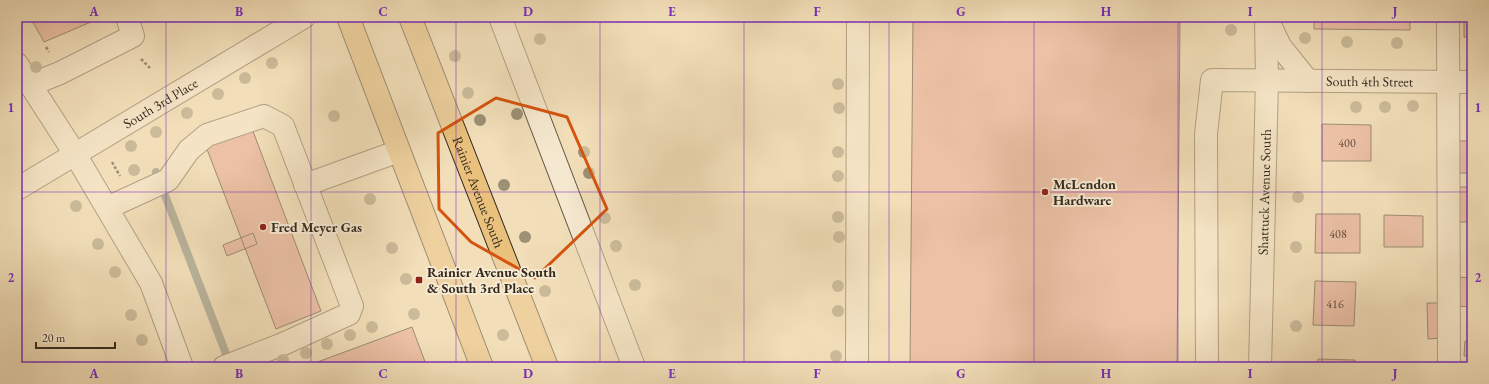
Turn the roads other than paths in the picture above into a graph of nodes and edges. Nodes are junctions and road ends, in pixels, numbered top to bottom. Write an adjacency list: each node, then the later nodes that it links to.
1 (127, 17): 14 (street)
2 (304, 17): 16 (street, South 3rd Place)
3 (348, 17): 15 (main road)
4 (410, 17): 23 (main road, Rainier Avenue South)
5 (500, 17): 24 (street)
6 (858, 17): 25 (street)
7 (1266, 17): 10 (street, Shattuck Avenue South); 11 (street)
8 (1448, 17): 12 (street)
9 (17, 64): 14 (street)
10 (1267, 81): 11 (street, South 4th Street); 26 (street, South 4th Street); 27 (street, Shattuck Avenue South)
11 (1308, 81): 12 (street, South 4th Street)
12 (1448, 82): 13 (street, South 4th Street); 28 (street)
13 (1472, 82)
14 (30, 85): 16 (street)
15 (399, 151): 17 (street); 22 (main road)
16 (75, 154): 18 (street, South 3rd Place); 19 (street)
17 (305, 185): 19 (street); 21 (street)
18 (17, 189)
19 (107, 208): 20 (street)
20 (182, 367)
21 (224, 367)
22 (482, 367)
23 (547, 367)
24 (634, 367)
25 (857, 367)
26 (1208, 367)
27 (1260, 367)
28 (1449, 367)

